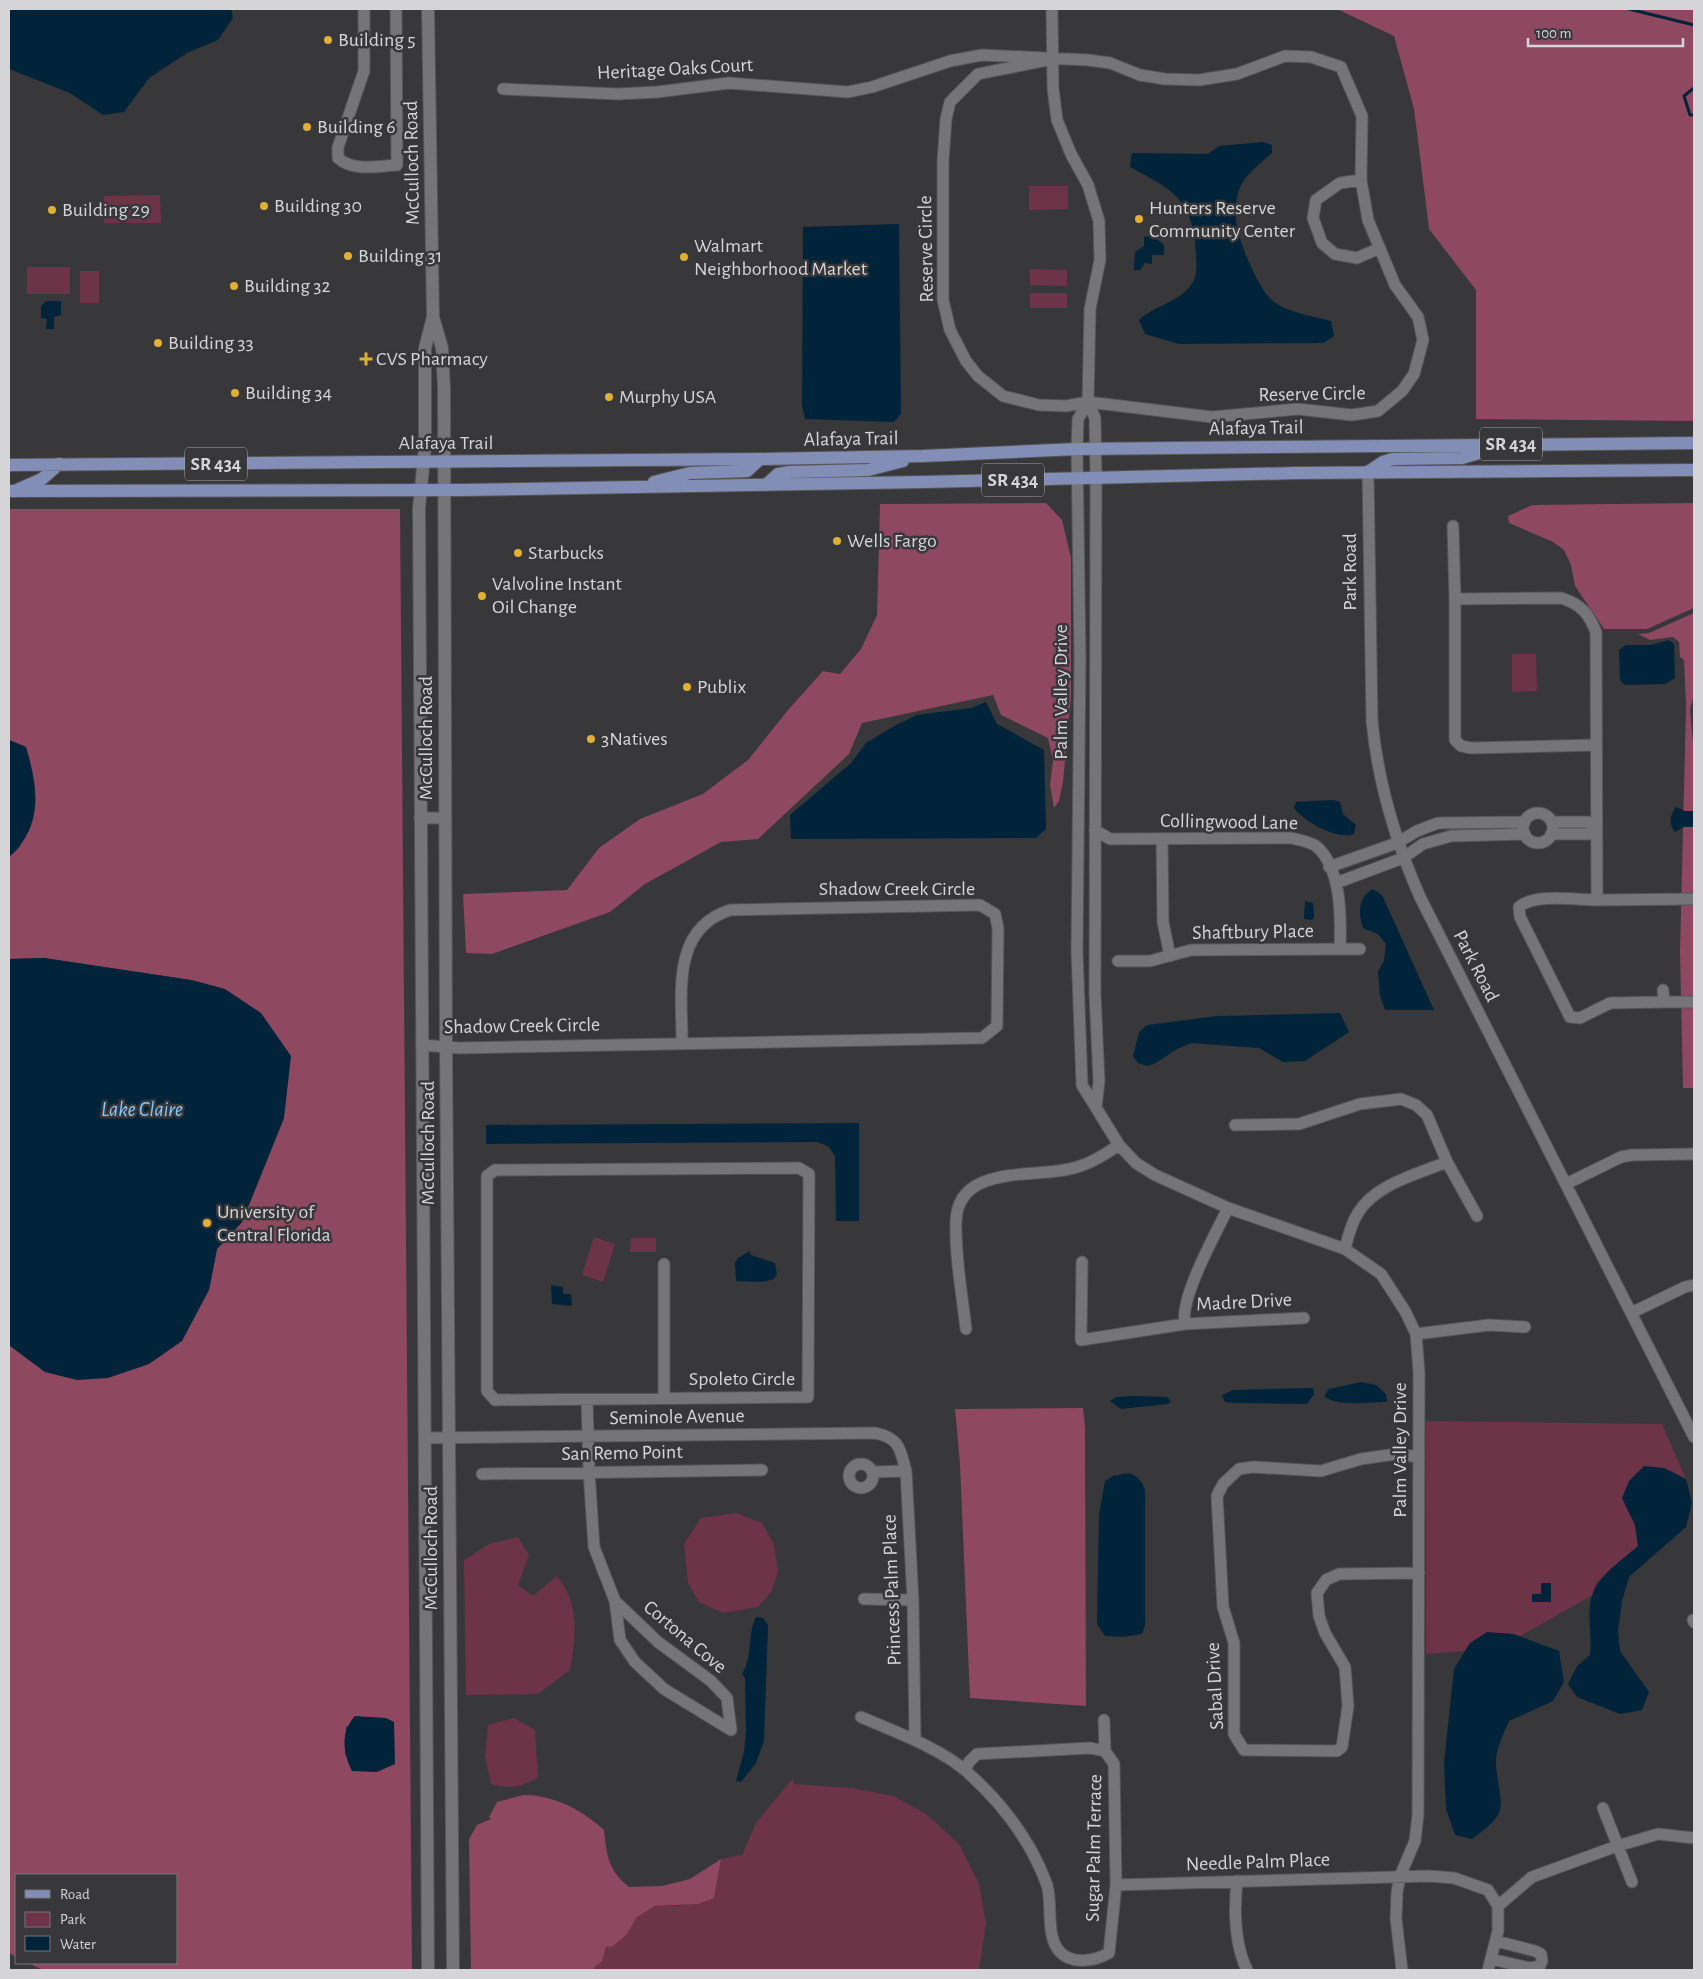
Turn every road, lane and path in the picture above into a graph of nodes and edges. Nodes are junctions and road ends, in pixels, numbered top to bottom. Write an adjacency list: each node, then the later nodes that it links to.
1 (364, 9): 2 (street)
2 (396, 9)
3 (428, 9): 9 (main road, McCulloch Road)
4 (1052, 9): 5 (street, Palm Valley Drive)
5 (1053, 59): 6 (street, Heritage Oaks Court); 7 (street, Reserve Circle); 10 (street, Palm Valley Drive); 10 (street, Reserve Circle)
6 (503, 88)
7 (1361, 180): 8 (street, Reserve Circle); 8 (street)
8 (1380, 248): 10 (street, Reserve Circle)
9 (433, 317): 17 (main road, McCulloch Road); 18 (main road, McCulloch Road)
10 (1088, 402): 13 (street, Palm Valley Drive); 14 (street, Palm Valley Drive)
11 (1694, 443): 12 (main road, Alafaya Trail / SR 434)
12 (1510, 444): 14 (main road, Alafaya Trail / SR 434); 22 (main road)
13 (1077, 449): 14 (main road, Alafaya Trail / SR 434); 15 (main road, Alafaya Trail / SR 434); 24 (street, Palm Valley Drive)
14 (1095, 449): 23 (street, Palm Valley Drive)
15 (923, 456): 16 (main road, Alafaya Trail / SR 434); 25 (main road)
16 (760, 459): 18 (main road, Alafaya Trail / SR 434); 26 (main road)
17 (424, 462): 18 (main road, Alafaya Trail / SR 434); 19 (main road, Alafaya Trail / SR 434); 27 (main road, McCulloch Road)
18 (445, 462): 28 (main road, McCulloch Road)
19 (59, 464): 20 (main road, Alafaya Trail / SR 434); 29 (main road)
20 (9, 465)
21 (1692, 468): 22 (main road, SR 434)
22 (1368, 472): 23 (main road, SR 434); 42 (street, Park Road)
23 (1096, 478): 24 (main road, SR 434); 38 (street, Palm Valley Drive)
24 (1079, 479): 25 (main road, SR 434); 54 (street, Palm Valley Drive)
25 (766, 485): 26 (main road, SR 434)
26 (632, 487): 28 (main road, SR 434)
27 (421, 490): 28 (main road, SR 434); 29 (main road, SR 434); 33 (main road, McCulloch Road)
28 (444, 490): 34 (main road, McCulloch Road)
29 (12, 491)
30 (1453, 526): 31 (street)
31 (1455, 599): 32 (street); 32 (street)
32 (1596, 745): 37 (street)
33 (420, 818): 34 (street); 60 (main road, McCulloch Road)
34 (445, 818): 61 (main road, McCulloch Road)
35 (1525, 822): 36 (street); 39 (street); 42 (street)
36 (1552, 822): 37 (street); 40 (street)
37 (1596, 828): 40 (street); 49 (street)
38 (1095, 830): 41 (street, Collingwood Lane); 55 (street, Palm Valley Drive)
39 (1525, 834): 40 (street); 44 (street)
40 (1551, 834)
41 (1162, 839): 45 (street, Collingwood Lane); 52 (street)
42 (1397, 843): 43 (street); 44 (street, Park Road)
43 (1366, 854): 45 (street); 46 (street)
44 (1403, 858): 46 (street); 67 (street, Park Road)
45 (1329, 867): 47 (street, Collingwood Lane)
46 (1372, 870): 47 (street)
47 (1336, 883): 50 (street, Collingwood Lane)
48 (1694, 899): 49 (street)
49 (1597, 900): 57 (street)
50 (1340, 949): 51 (street, Shaftbury Place); 52 (street, Shaftbury Place)
51 (1360, 949)
52 (1170, 956): 53 (street, Shaftbury Place)
53 (1118, 962)
54 (1078, 986): 55 (street); 62 (street, Palm Valley Drive)
55 (1095, 986): 62 (street, Palm Valley Drive)
56 (1664, 990): 57 (street)
57 (1664, 1002): 58 (street)
58 (1694, 1002)
59 (682, 1042): 59 (street, Shadow Creek Circle); 61 (street, Shadow Creek Circle)
60 (422, 1044): 61 (street, Shadow Creek Circle); 83 (main road, McCulloch Road)
61 (446, 1048): 84 (main road, McCulloch Road)
62 (1096, 1108): 64 (street, Palm Valley Drive)
63 (1235, 1124): 66 (street)
64 (1119, 1145): 68 (street, Palm Valley Drive); 78 (street)
65 (1694, 1154): 67 (street)
66 (1447, 1162): 69 (street); 70 (street)
67 (1566, 1184): 74 (street, Park Road)
68 (1228, 1208): 70 (street, Palm Valley Drive); 76 (street)
69 (1477, 1216)
70 (1345, 1249): 79 (street, Palm Valley Drive)
71 (1082, 1262): 76 (street, Madre Drive)
72 (664, 1264): 80 (street)
73 (1694, 1285): 74 (street)
74 (1631, 1314): 85 (street, Park Road)
75 (1304, 1318): 76 (street, Madre Drive)
76 (1185, 1324)
77 (1526, 1327): 79 (street)
78 (966, 1329)
79 (1416, 1334): 86 (street, Palm Valley Drive)
80 (664, 1398): 81 (street, Spoleto Circle); 81 (street, Spoleto Circle)
81 (587, 1400): 82 (street, Cortona Cove)
82 (588, 1437): 84 (street, Seminole Avenue); 88 (street, Cortona Cove); 89 (street, Seminole Avenue)
83 (425, 1438): 84 (street, Seminole Avenue); 111 (main road, McCulloch Road)
84 (449, 1438): 112 (main road, McCulloch Road)
85 (1694, 1438)
86 (1419, 1457): 92 (street, Palm Valley Drive); 92 (street, Sabal Drive)
87 (762, 1470): 88 (street, San Remo Point)
88 (588, 1471): 91 (street, San Remo Point); 95 (street, Cortona Cove)
89 (906, 1471): 90 (street); 94 (street, Princess Palm Place)
90 (872, 1472)
91 (482, 1474)
92 (1419, 1573): 104 (street, Palm Valley Drive)
93 (864, 1599): 94 (street)
94 (912, 1600): 98 (street, Princess Palm Place)
95 (615, 1601): 95 (street, Cortona Cove)
96 (861, 1717): 98 (street, Sugar Palm Terrace)
97 (1104, 1720): 99 (street, Sugar Palm Terrace)
98 (915, 1740): 100 (street, Sugar Palm Terrace)
99 (1105, 1751): 100 (street, Sugar Palm Terrace); 107 (street, Sugar Palm Terrace)
100 (965, 1770): 107 (street, Sugar Palm Terrace)
101 (1603, 1808): 103 (street)
102 (1694, 1838): 103 (street)
103 (1617, 1846): 106 (street); 108 (street)
104 (1400, 1876): 105 (street, Needle Palm Place); 108 (street, Needle Palm Place); 114 (street, Palm Valley Drive)
105 (1237, 1881): 107 (street, Needle Palm Place); 113 (street)
106 (1632, 1882)
107 (1116, 1885)
108 (1498, 1906): 109 (street)
109 (1496, 1942): 110 (street); 110 (street)
110 (1489, 1965)
111 (428, 1970)
112 (453, 1970)
113 (1247, 1970)
114 (1402, 1970)

